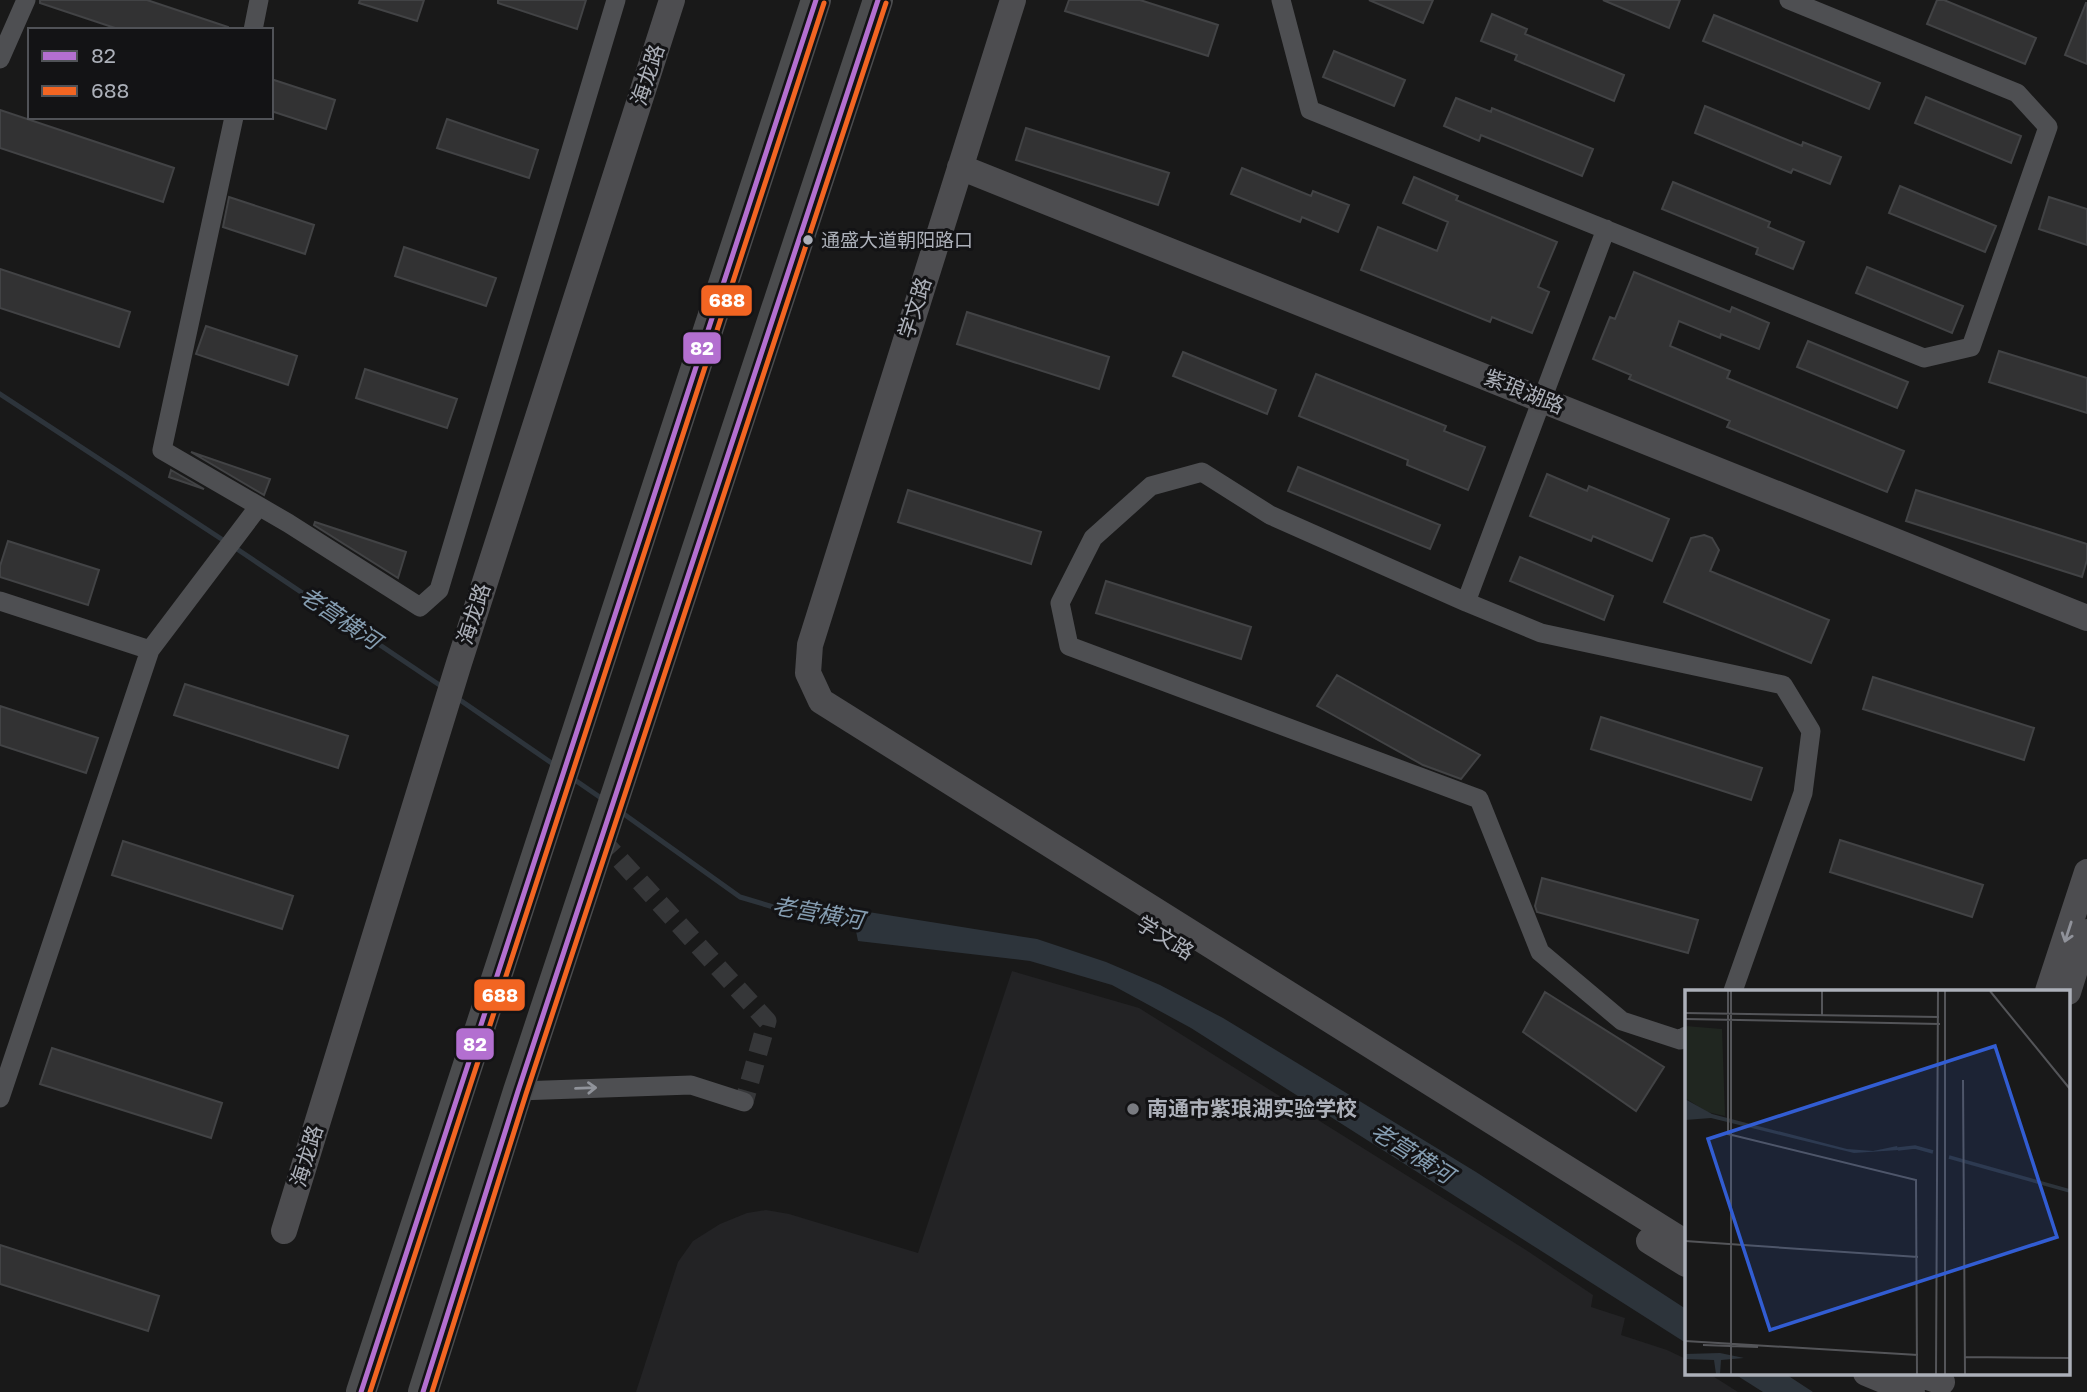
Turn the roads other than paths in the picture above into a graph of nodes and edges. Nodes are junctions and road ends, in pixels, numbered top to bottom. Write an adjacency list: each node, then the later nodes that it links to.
1 (26, 0): 11 (street)
2 (259, 0): 10 (street)
3 (616, 0): 16 (street)
4 (672, 0): 31 (street, 海龙路)
5 (816, 0): 36 (main road)
6 (877, 0): 28 (main road)
7 (1013, 0): 13 (street, 学文路)
8 (1281, 0): 14 (street)
9 (1789, 0): 14 (street)
10 (253, 28)
11 (0, 59)
12 (234, 119): 16 (street)
13 (960, 167): 15 (street, 紫琅湖路); 17 (street, 学文路)
14 (1606, 229): 15 (street)
15 (1542, 400): 19 (street); 20 (street, 紫琅湖路)
16 (259, 506): 21 (street)
17 (844, 536): 32 (street, 学文路); 33 (street, 学文路)
18 (0, 601): 21 (street)
19 (1466, 602): 24 (street); 27 (street)
20 (2087, 618)
21 (150, 650): 29 (street)
22 (2087, 873): 25 (street, one-way to 25)
23 (2087, 932): 26 (street)
24 (1733, 990)
25 (2048, 990)
26 (2069, 990)
27 (1685, 1037)
28 (518, 1091): 30 (street, one-way to 30); 37 (main road)
29 (0, 1098)
30 (744, 1102)
31 (284, 1231)
32 (1685, 1242)
33 (1685, 1263)
34 (1873, 1374): 35 (street)
35 (1927, 1382)
36 (361, 1392)
37 (424, 1392)

